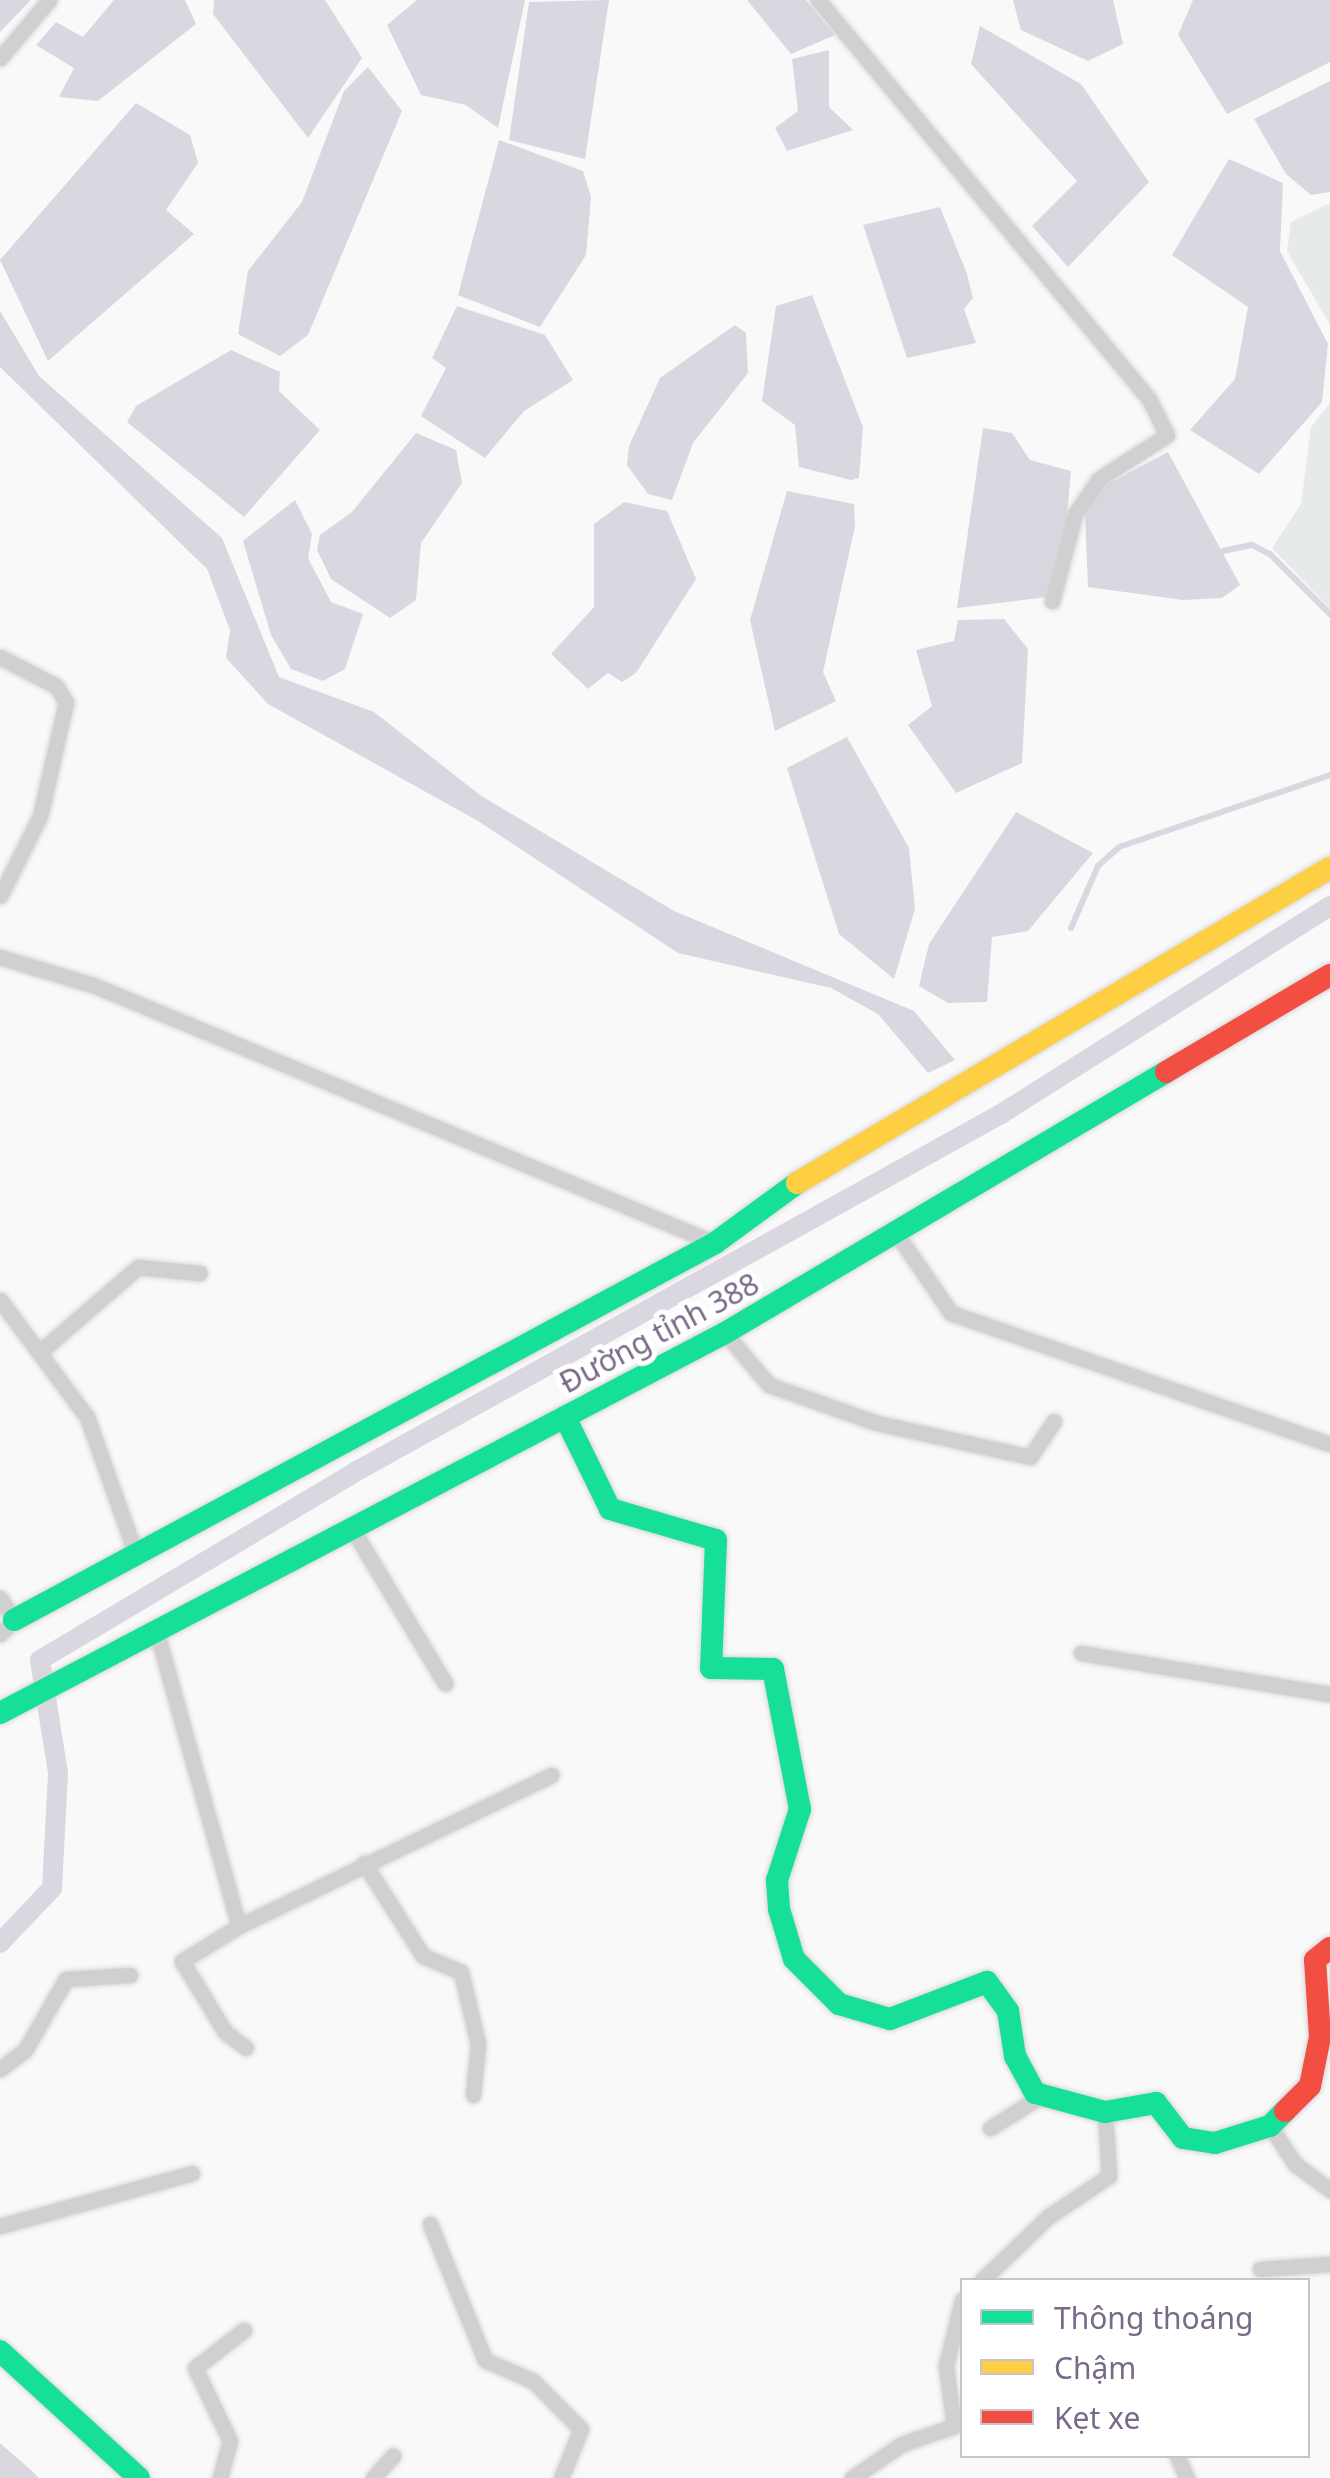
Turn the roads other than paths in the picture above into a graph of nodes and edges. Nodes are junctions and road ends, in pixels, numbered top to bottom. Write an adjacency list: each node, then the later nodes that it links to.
1 (48, 0): 3 (street)
2 (818, 0): 4 (street)
3 (0, 58)
4 (1052, 600)
5 (0, 657): 7 (street)
6 (1330, 868): 11 (street)
7 (0, 896)
8 (0, 957): 11 (street)
9 (1330, 975): 10 (street, Đường tỉnh 388)
10 (898, 1236): 14 (street, Đường tỉnh 388); 18 (street)
11 (715, 1243): 20 (street)
12 (200, 1272): 15 (street)
13 (0, 1300): 15 (street)
14 (725, 1333): 16 (street, Đường tỉnh 388); 17 (street)
15 (42, 1350): 20 (street)
16 (566, 1417): 19 (street, Đường tỉnh 388); 36 (street)
17 (1054, 1421)
18 (1330, 1444)
19 (353, 1530): 23 (street, Đường tỉnh 388); 25 (street)
20 (135, 1552): 22 (street)
21 (0, 1598): 22 (street)
22 (7, 1627)
23 (157, 1633): 27 (street, Đường tỉnh 388); 30 (street)
24 (1080, 1653): 26 (street)
25 (445, 1684)
26 (1330, 1694)
27 (0, 1712)
28 (551, 1775): 29 (street)
29 (364, 1863): 30 (street); 35 (street)
30 (239, 1926): 33 (street)
31 (1330, 1948): 38 (street)
32 (130, 1975): 34 (street)
33 (246, 2048)
34 (0, 2069)
35 (473, 2095)
36 (1041, 2096): 37 (street); 39 (street)
37 (1105, 2112): 38 (street); 46 (street)
38 (1270, 2126): 41 (street)
39 (990, 2128)
40 (192, 2173): 43 (street)
41 (1330, 2190)
42 (430, 2224): 54 (street)
43 (0, 2226)
44 (1330, 2264): 45 (street)
45 (1260, 2270)
46 (984, 2278)
47 (960, 2308): 55 (street)
48 (244, 2330): 52 (street)
49 (0, 2350): 51 (street)
50 (393, 2456): 53 (street)
51 (138, 2478)
52 (220, 2478)
53 (373, 2478)
54 (561, 2478)
55 (852, 2478)

